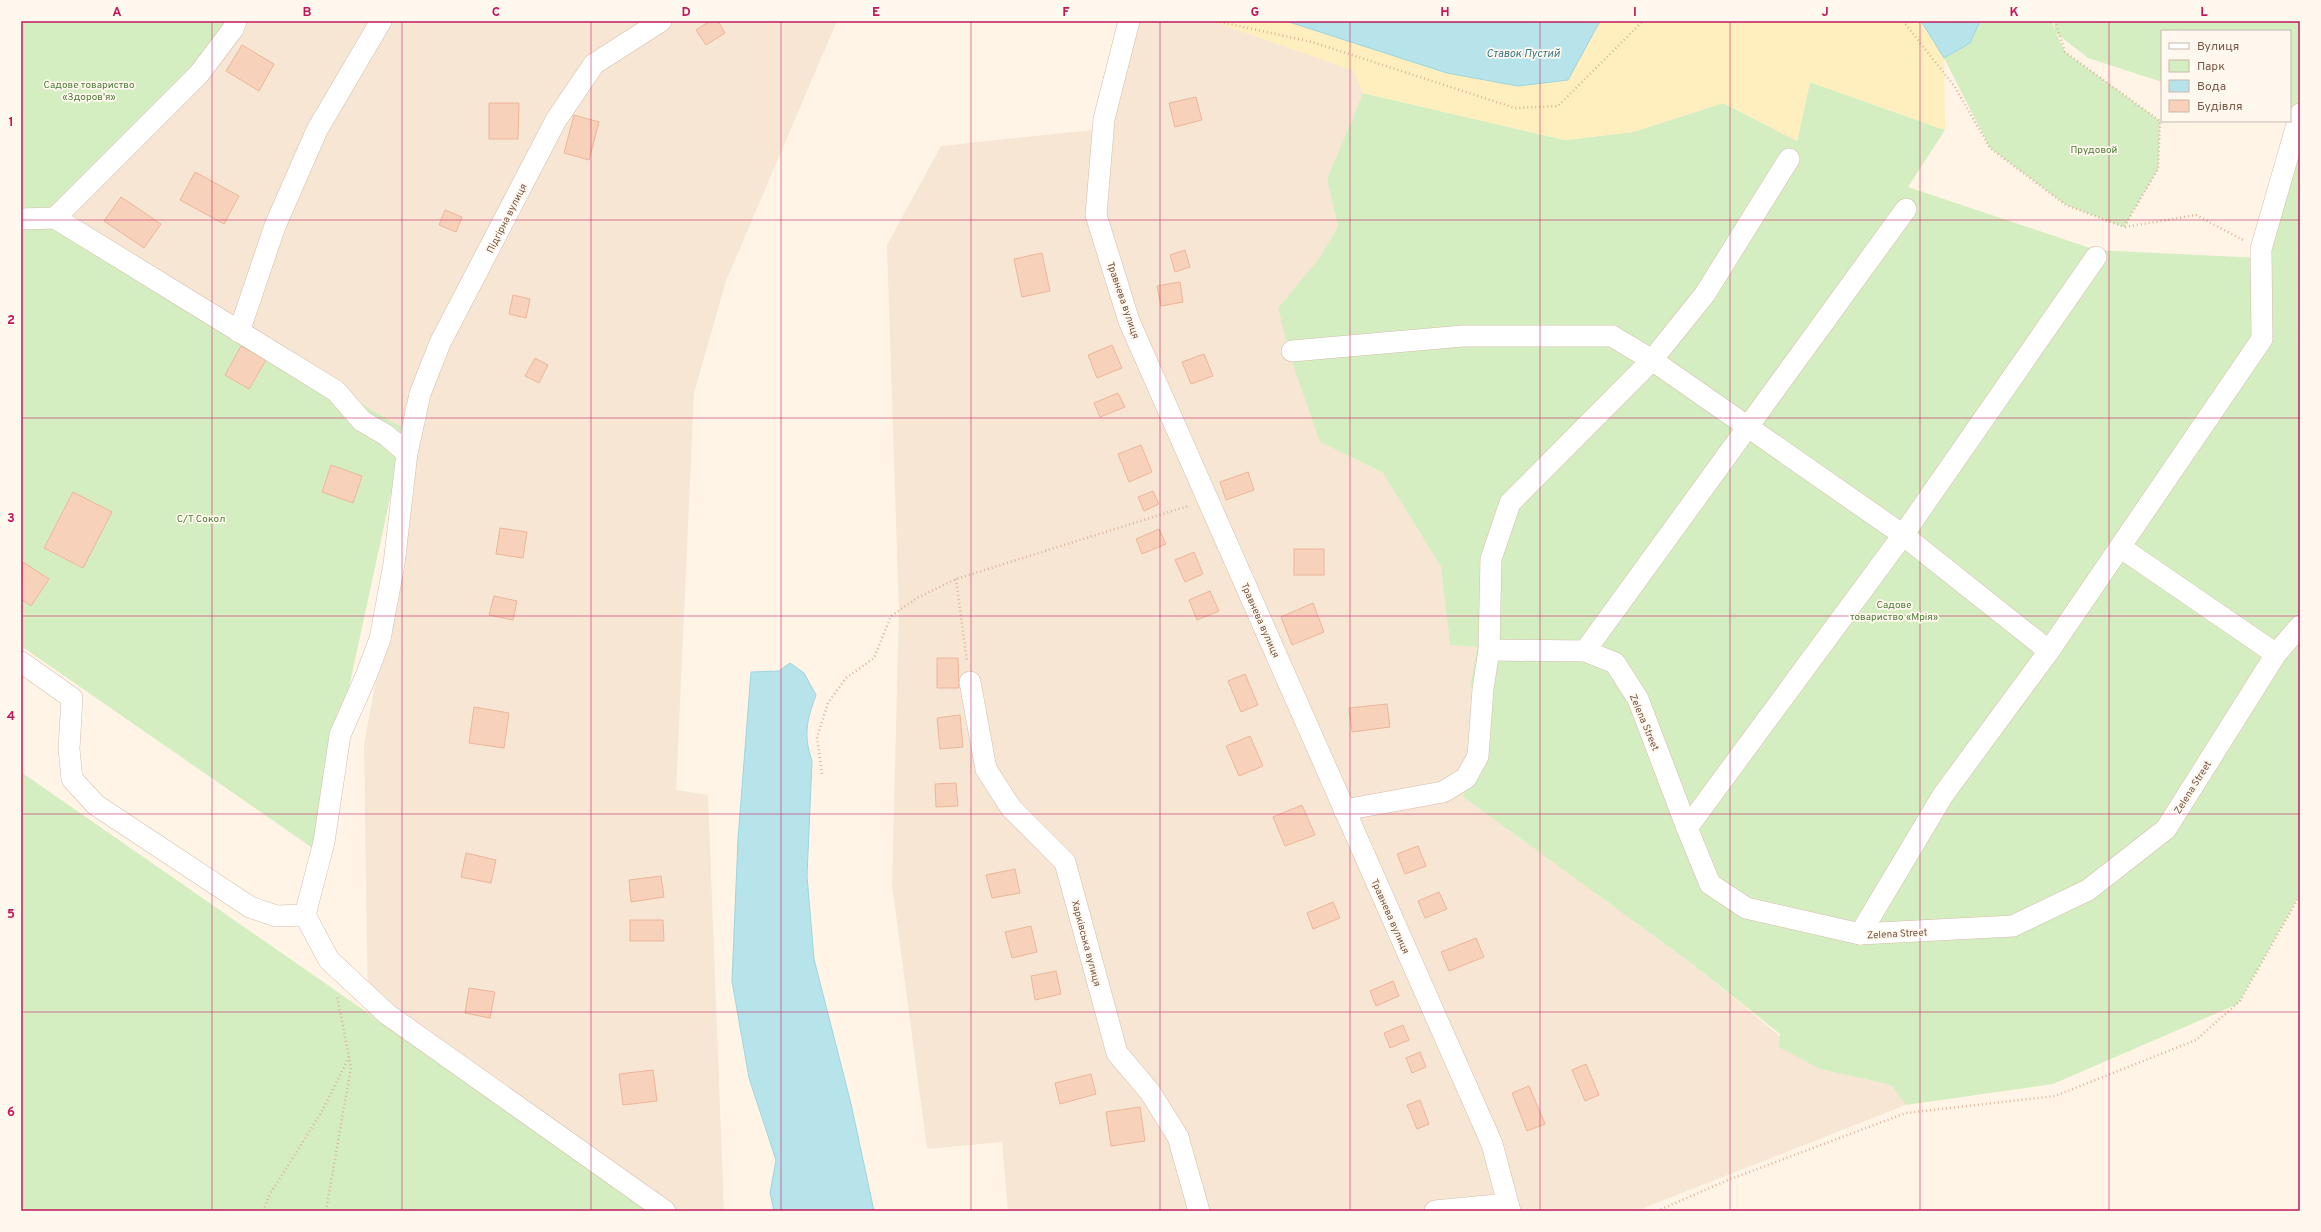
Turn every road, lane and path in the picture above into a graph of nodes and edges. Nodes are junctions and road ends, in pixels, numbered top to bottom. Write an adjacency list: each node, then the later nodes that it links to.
1 (236, 21): 12 (street)
2 (382, 21): 17 (street)
3 (661, 21): 21 (street, Підгірна вулиця)
4 (1130, 21): 22 (street, Травнева вулиця)
5 (1216, 21): 6 (path)
6 (1643, 21)
7 (1903, 21): 14 (path)
8 (2055, 21): 14 (path)
9 (2300, 114): 15 (street)
10 (1789, 159): 19 (street)
11 (1906, 209): 20 (street)
12 (55, 218): 13 (street); 17 (street)
13 (21, 219)
14 (2124, 227): 15 (path)
15 (2261, 249): 24 (street)
16 (2096, 256): 23 (street)
17 (239, 332): 21 (street)
18 (1292, 351): 19 (street)
19 (1652, 360): 20 (street); 27 (street)
20 (1748, 427): 23 (street); 28 (street)
21 (407, 453): 37 (street, Підгірна вулиця)
22 (1208, 499): 25 (path); 34 (street, Травнева вулиця)
23 (1903, 535): 29 (street); 35 (street)
24 (2120, 547): 29 (street); 30 (street)
25 (956, 579): 32 (path); 33 (path)
26 (2300, 626): 30 (street, Zelena Street)
27 (1489, 650): 28 (street, Zelena Street); 34 (street)
28 (1585, 651): 35 (street, Zelena Street)
29 (2049, 651): 38 (street)
30 (2276, 654): 38 (street, Zelena Street)
31 (21, 662): 37 (street)
32 (970, 682): 45 (street, Харківська вулиця)
33 (822, 774)
34 (1344, 810): 41 (street, Травнева вулиця)
35 (1686, 828): 38 (street, Zelena Street)
36 (2300, 894): 47 (path)
37 (305, 915): 39 (street)
38 (1860, 934)
39 (329, 960): 40 (path); 44 (street)
40 (349, 1056): 42 (path); 43 (path)
41 (1508, 1208): 46 (street)
42 (263, 1211)
43 (326, 1211)
44 (664, 1211)
45 (1199, 1211)
46 (1435, 1211)
47 (1657, 1211)

